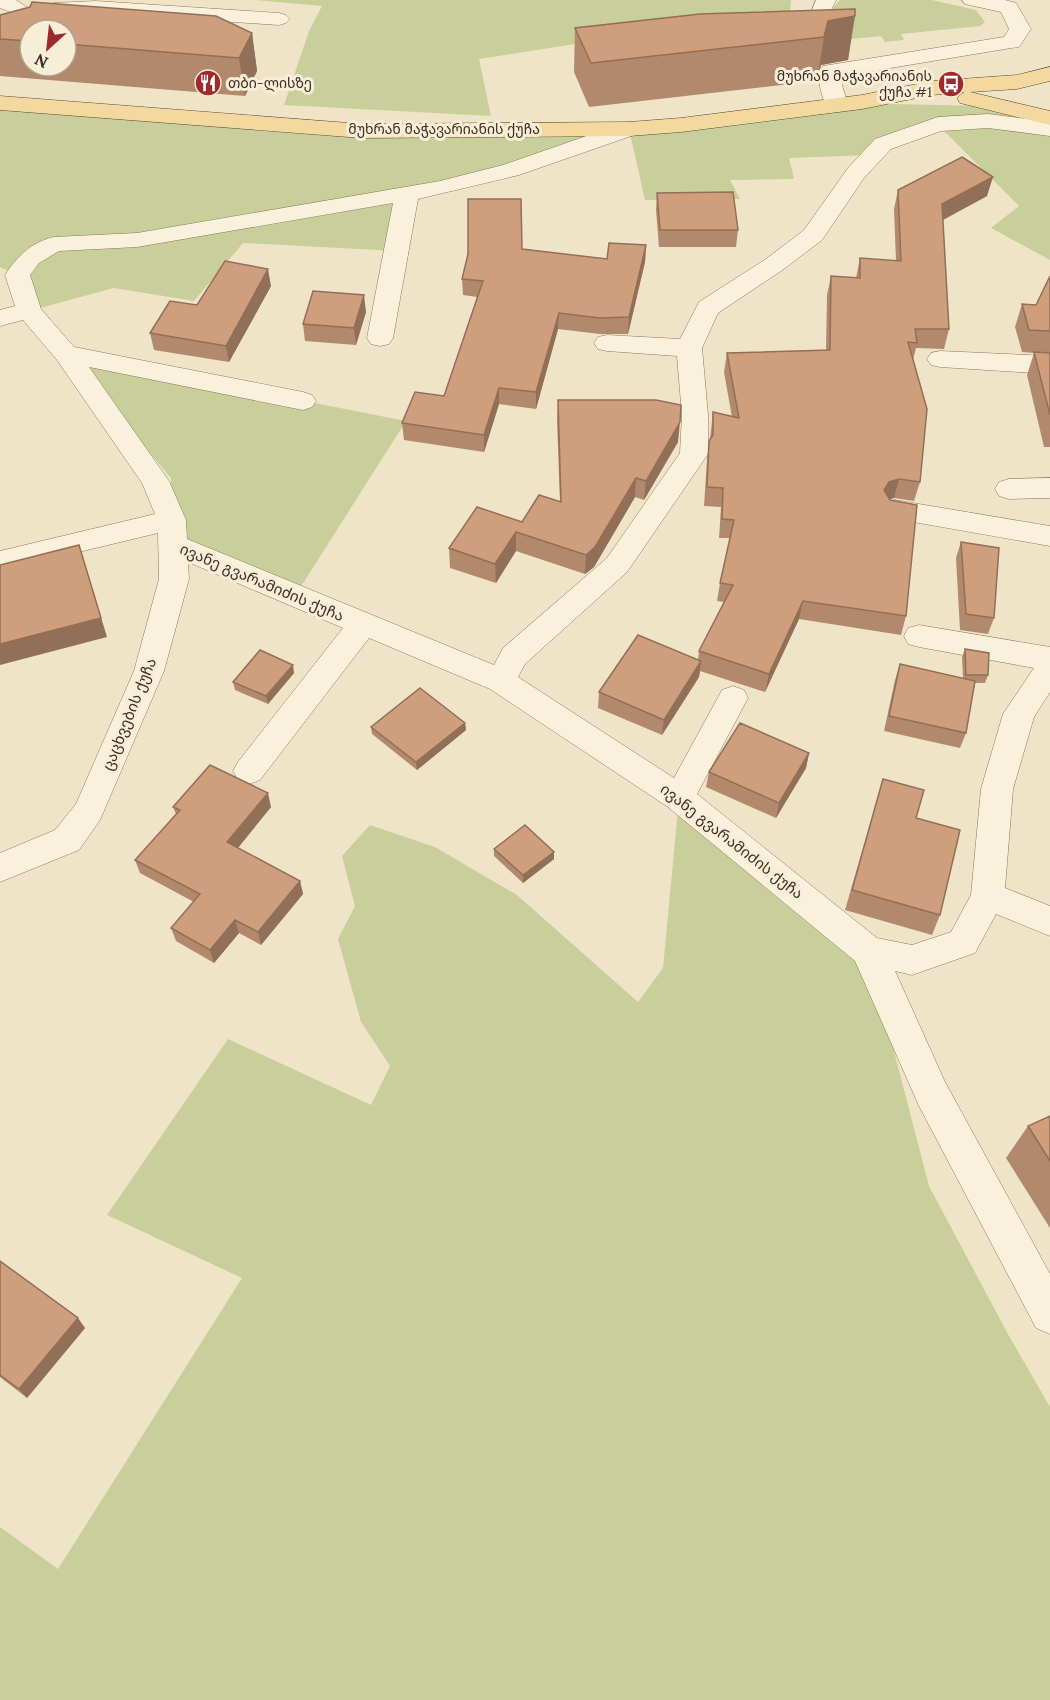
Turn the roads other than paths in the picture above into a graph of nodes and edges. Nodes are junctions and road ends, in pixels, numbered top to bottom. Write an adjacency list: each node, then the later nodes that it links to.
1 (972, 0): 11 (street)
2 (0, 1): 3 (street)
3 (21, 18)
4 (44, 18): 5 (street)
5 (279, 19)
6 (1050, 66): 8 (main road)
7 (1050, 74): 8 (main road)
8 (973, 91): 9 (main road); 11 (main road, მუხრან მაჭავარიანის ქუჩა); 12 (main road)
9 (1050, 97)
10 (0, 103): 13 (main road, მუხრან მაჭავარიანის ქუჩა)
11 (837, 105): 13 (main road, მუხრან მაჭავარიანის ქუჩა)
12 (1050, 118)
13 (629, 129): 15 (street)
14 (1050, 129): 21 (street)
15 (407, 194): 16 (street); 19 (street)
16 (9, 271): 17 (street)
17 (29, 311): 18 (street); 22 (street)
18 (0, 318)
19 (380, 338)
20 (607, 343): 21 (street)
21 (689, 348): 36 (street)
22 (66, 354): 25 (street); 29 (street)
23 (940, 358): 24 (street)
24 (1050, 365)
25 (303, 400)
26 (1050, 488): 27 (street)
27 (1009, 489)
28 (895, 510): 30 (street)
29 (172, 532): 31 (street); 32 (street, ივანე გვარამიძის ქუჩა); 40 (street, ცაცხვების ქუჩა)
30 (1050, 536)
31 (0, 561)
32 (363, 624): 36 (street, ივანე გვარამიძის ქუჩა); 38 (street)
33 (919, 636): 34 (street)
34 (1050, 659)
35 (1050, 668): 41 (street)
36 (501, 681): 39 (street, ივანე გვარამიძის ქუჩა)
37 (733, 698): 39 (street)
38 (249, 771)
39 (679, 798): 43 (street, ივანე გვარამიძის ქუჩა)
40 (0, 868)
41 (988, 896): 42 (street); 43 (street)
42 (1050, 921)
43 (868, 951): 44 (street, ივანე გვარამიძის ქუჩა)
44 (1050, 1314)

